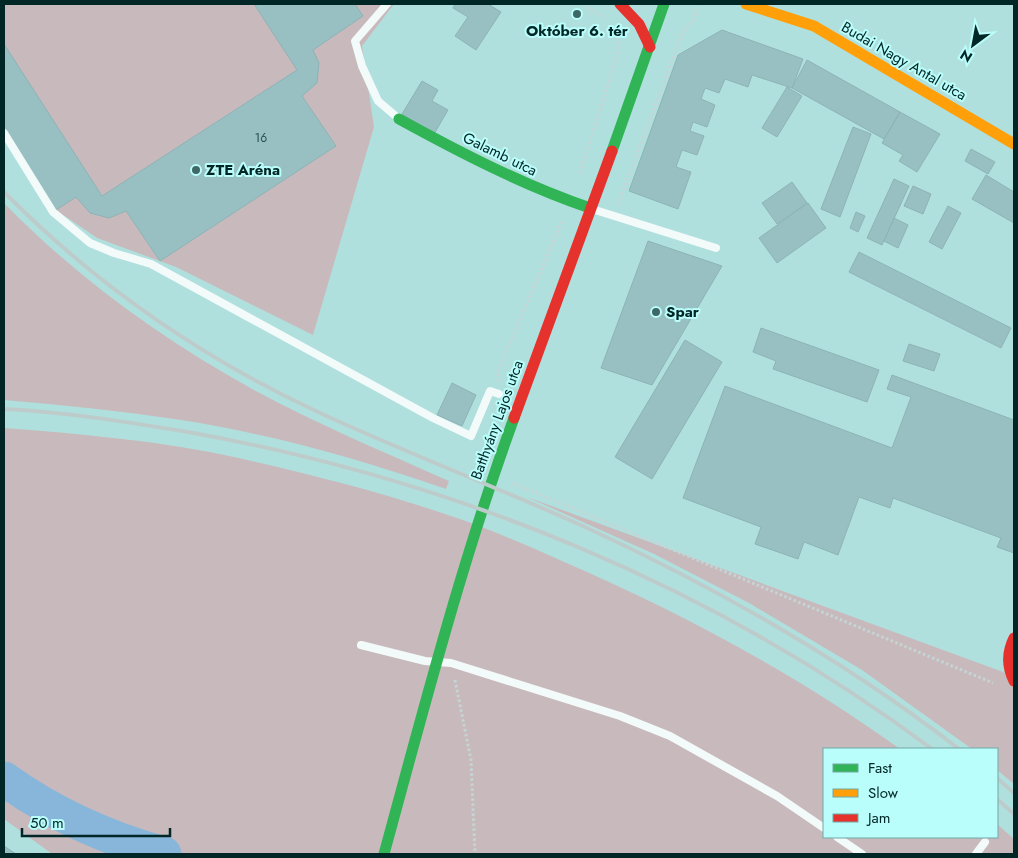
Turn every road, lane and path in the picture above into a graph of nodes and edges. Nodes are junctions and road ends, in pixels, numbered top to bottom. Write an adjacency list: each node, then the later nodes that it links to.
1 (386, 4): 12 (lane)
2 (582, 4): 8 (path)
3 (620, 4): 11 (street)
4 (664, 4): 11 (street, Batthyány Lajos utca)
5 (698, 4): 17 (path)
6 (746, 4): 10 (street, Budai Nagy Antal utca)
7 (782, 4): 10 (street)
8 (607, 19)
9 (615, 24): 15 (path)
10 (814, 26): 14 (street, Budai Nagy Antal utca)
11 (650, 47): 16 (street, Batthyány Lajos utca)
12 (400, 119): 16 (street, Galamb utca)
13 (4, 133): 19 (lane)
14 (1014, 144)
15 (579, 175)
16 (590, 208): 17 (lane); 23 (street, Batthyány Lajos utca)
17 (614, 216): 18 (lane)
18 (716, 248)
19 (499, 394)
20 (506, 481): 26 (path)
21 (1014, 638): 25 (street)
22 (361, 645): 23 (lane)
23 (436, 662): 24 (lane); 30 (street, Batthyány Lajos utca)
24 (451, 663): 27 (lane); 31 (path)
25 (1014, 681)
26 (996, 685)
27 (823, 827)
28 (838, 838): 32 (lane)
29 (985, 842): 33 (lane)
30 (384, 854)
31 (475, 854)
32 (862, 854)
33 (976, 854)

